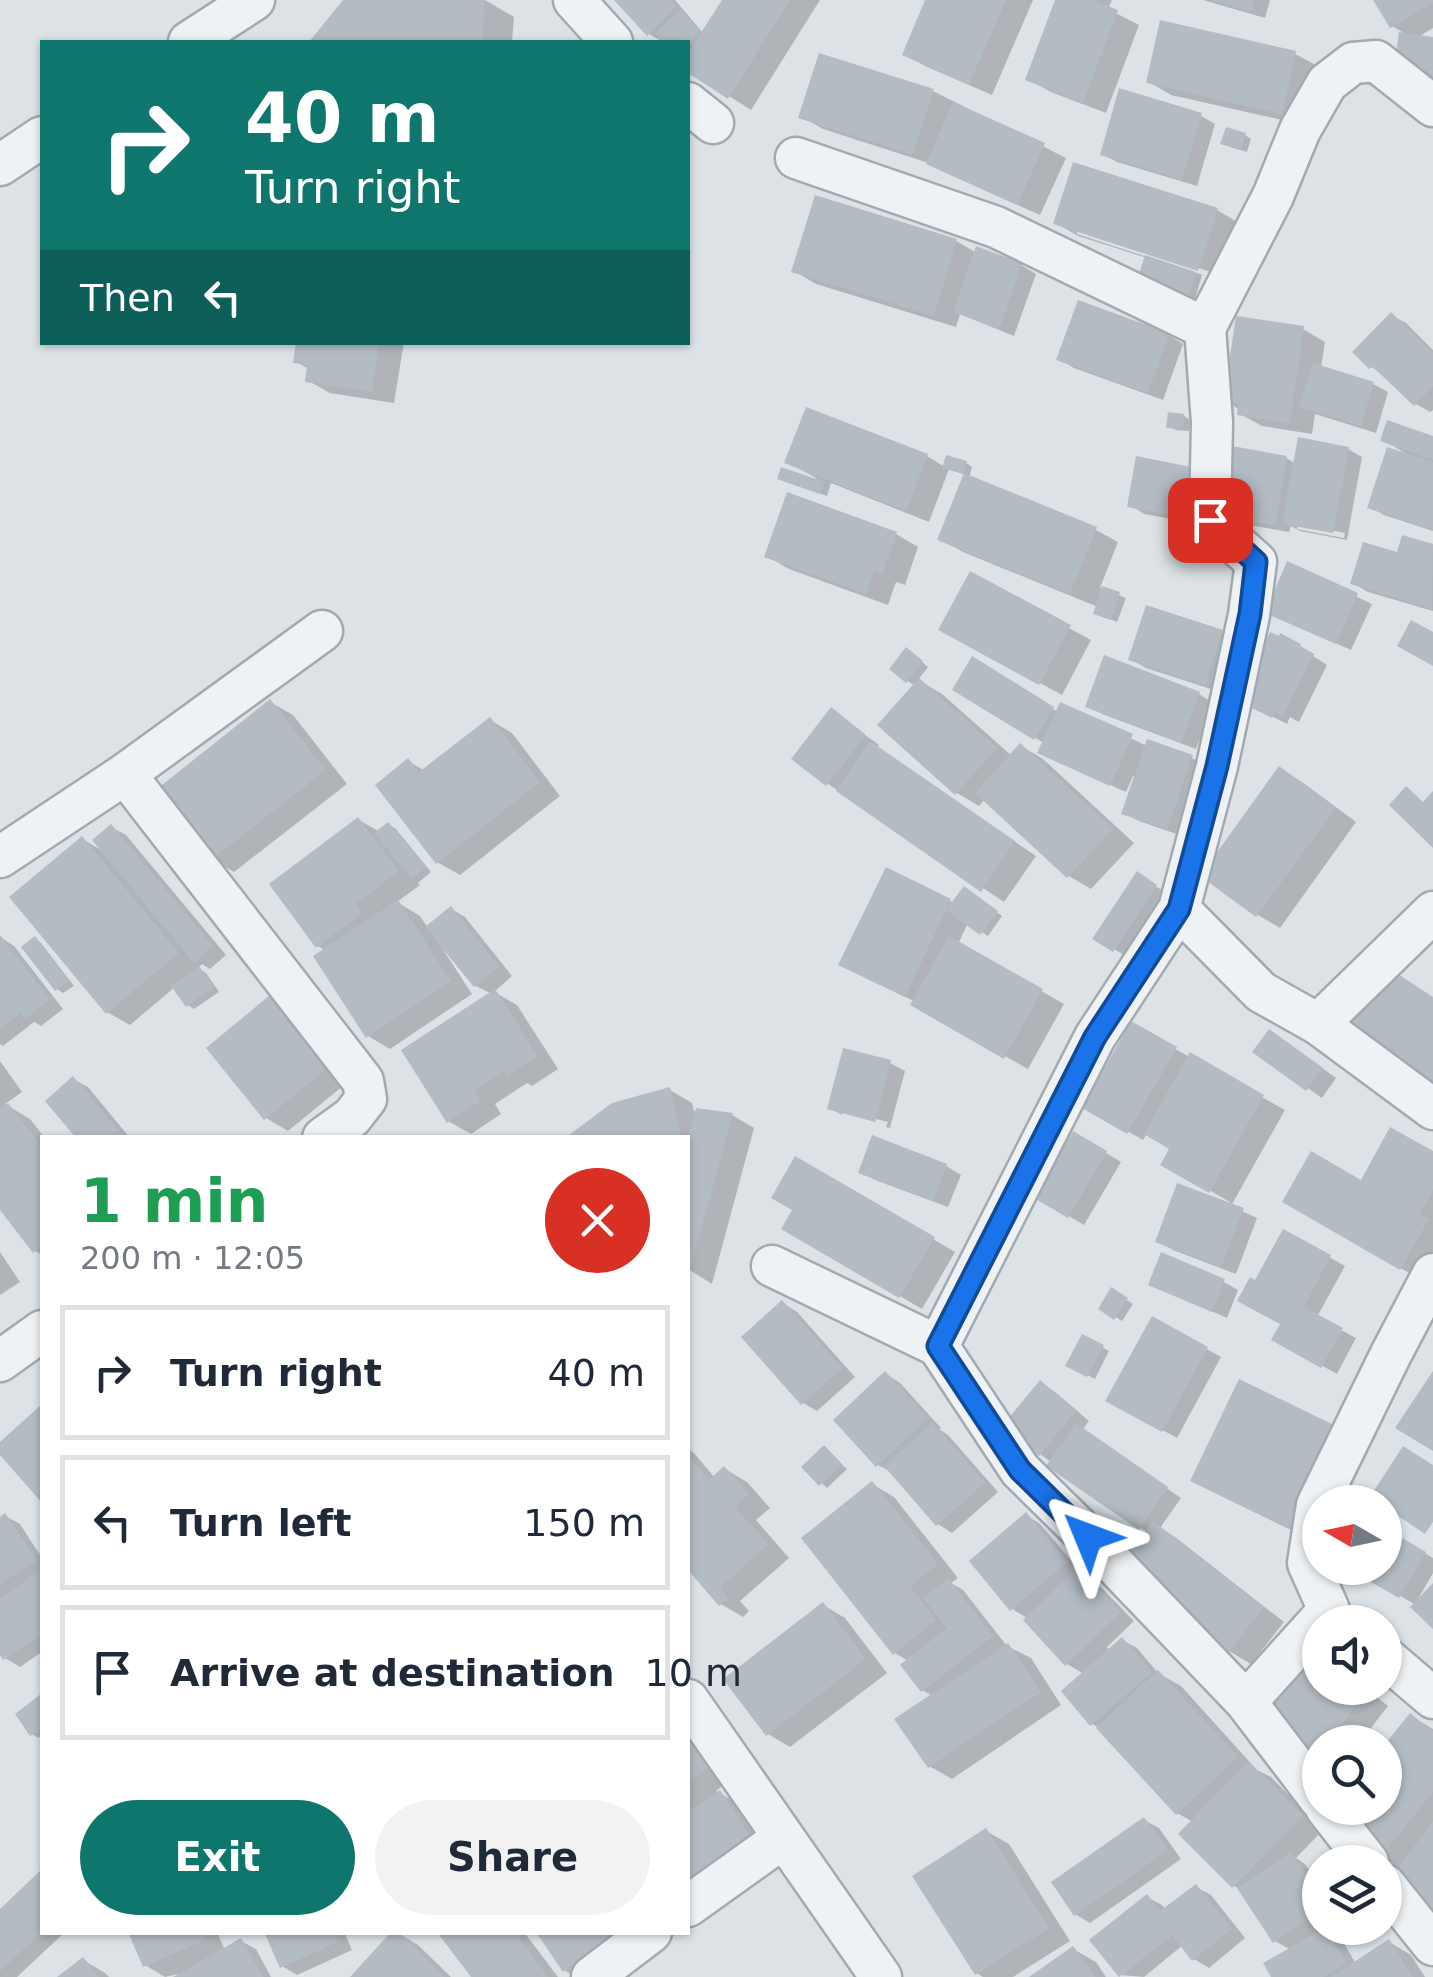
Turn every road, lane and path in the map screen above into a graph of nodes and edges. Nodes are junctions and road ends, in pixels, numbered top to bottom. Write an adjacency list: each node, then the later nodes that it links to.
1 (254, 0): 3 (street)
2 (574, 0): 4 (street)
3 (192, 40)
4 (610, 40)
5 (1433, 106): 9 (street)
6 (40, 138): 8 (street)
7 (796, 158): 9 (street)
8 (0, 164)
9 (1205, 328): 13 (street)
10 (322, 631): 11 (street)
11 (125, 774): 12 (street); 17 (street)
12 (0, 857)
13 (1179, 909): 15 (street); 21 (street)
14 (1433, 912): 15 (street)
15 (1318, 1024): 16 (street)
16 (1433, 1109)
17 (327, 1135)
18 (772, 1266): 21 (street)
19 (1433, 1274): 23 (street)
20 (40, 1332): 22 (street)
21 (938, 1346): 27 (street)
22 (0, 1360)
23 (1330, 1605)
24 (1302, 1648): 27 (street)
25 (1402, 1672): 26 (street)
26 (1433, 1698)
27 (1246, 1702): 29 (street)
28 (690, 1703): 31 (street)
29 (1302, 1775)
30 (1339, 1825): 32 (street)
31 (783, 1838): 33 (street); 38 (street)
32 (1355, 1845)
33 (690, 1905)
34 (1402, 1906): 36 (street)
35 (647, 1935): 37 (street)
36 (1433, 1945)
37 (592, 1977)
38 (881, 1977)

